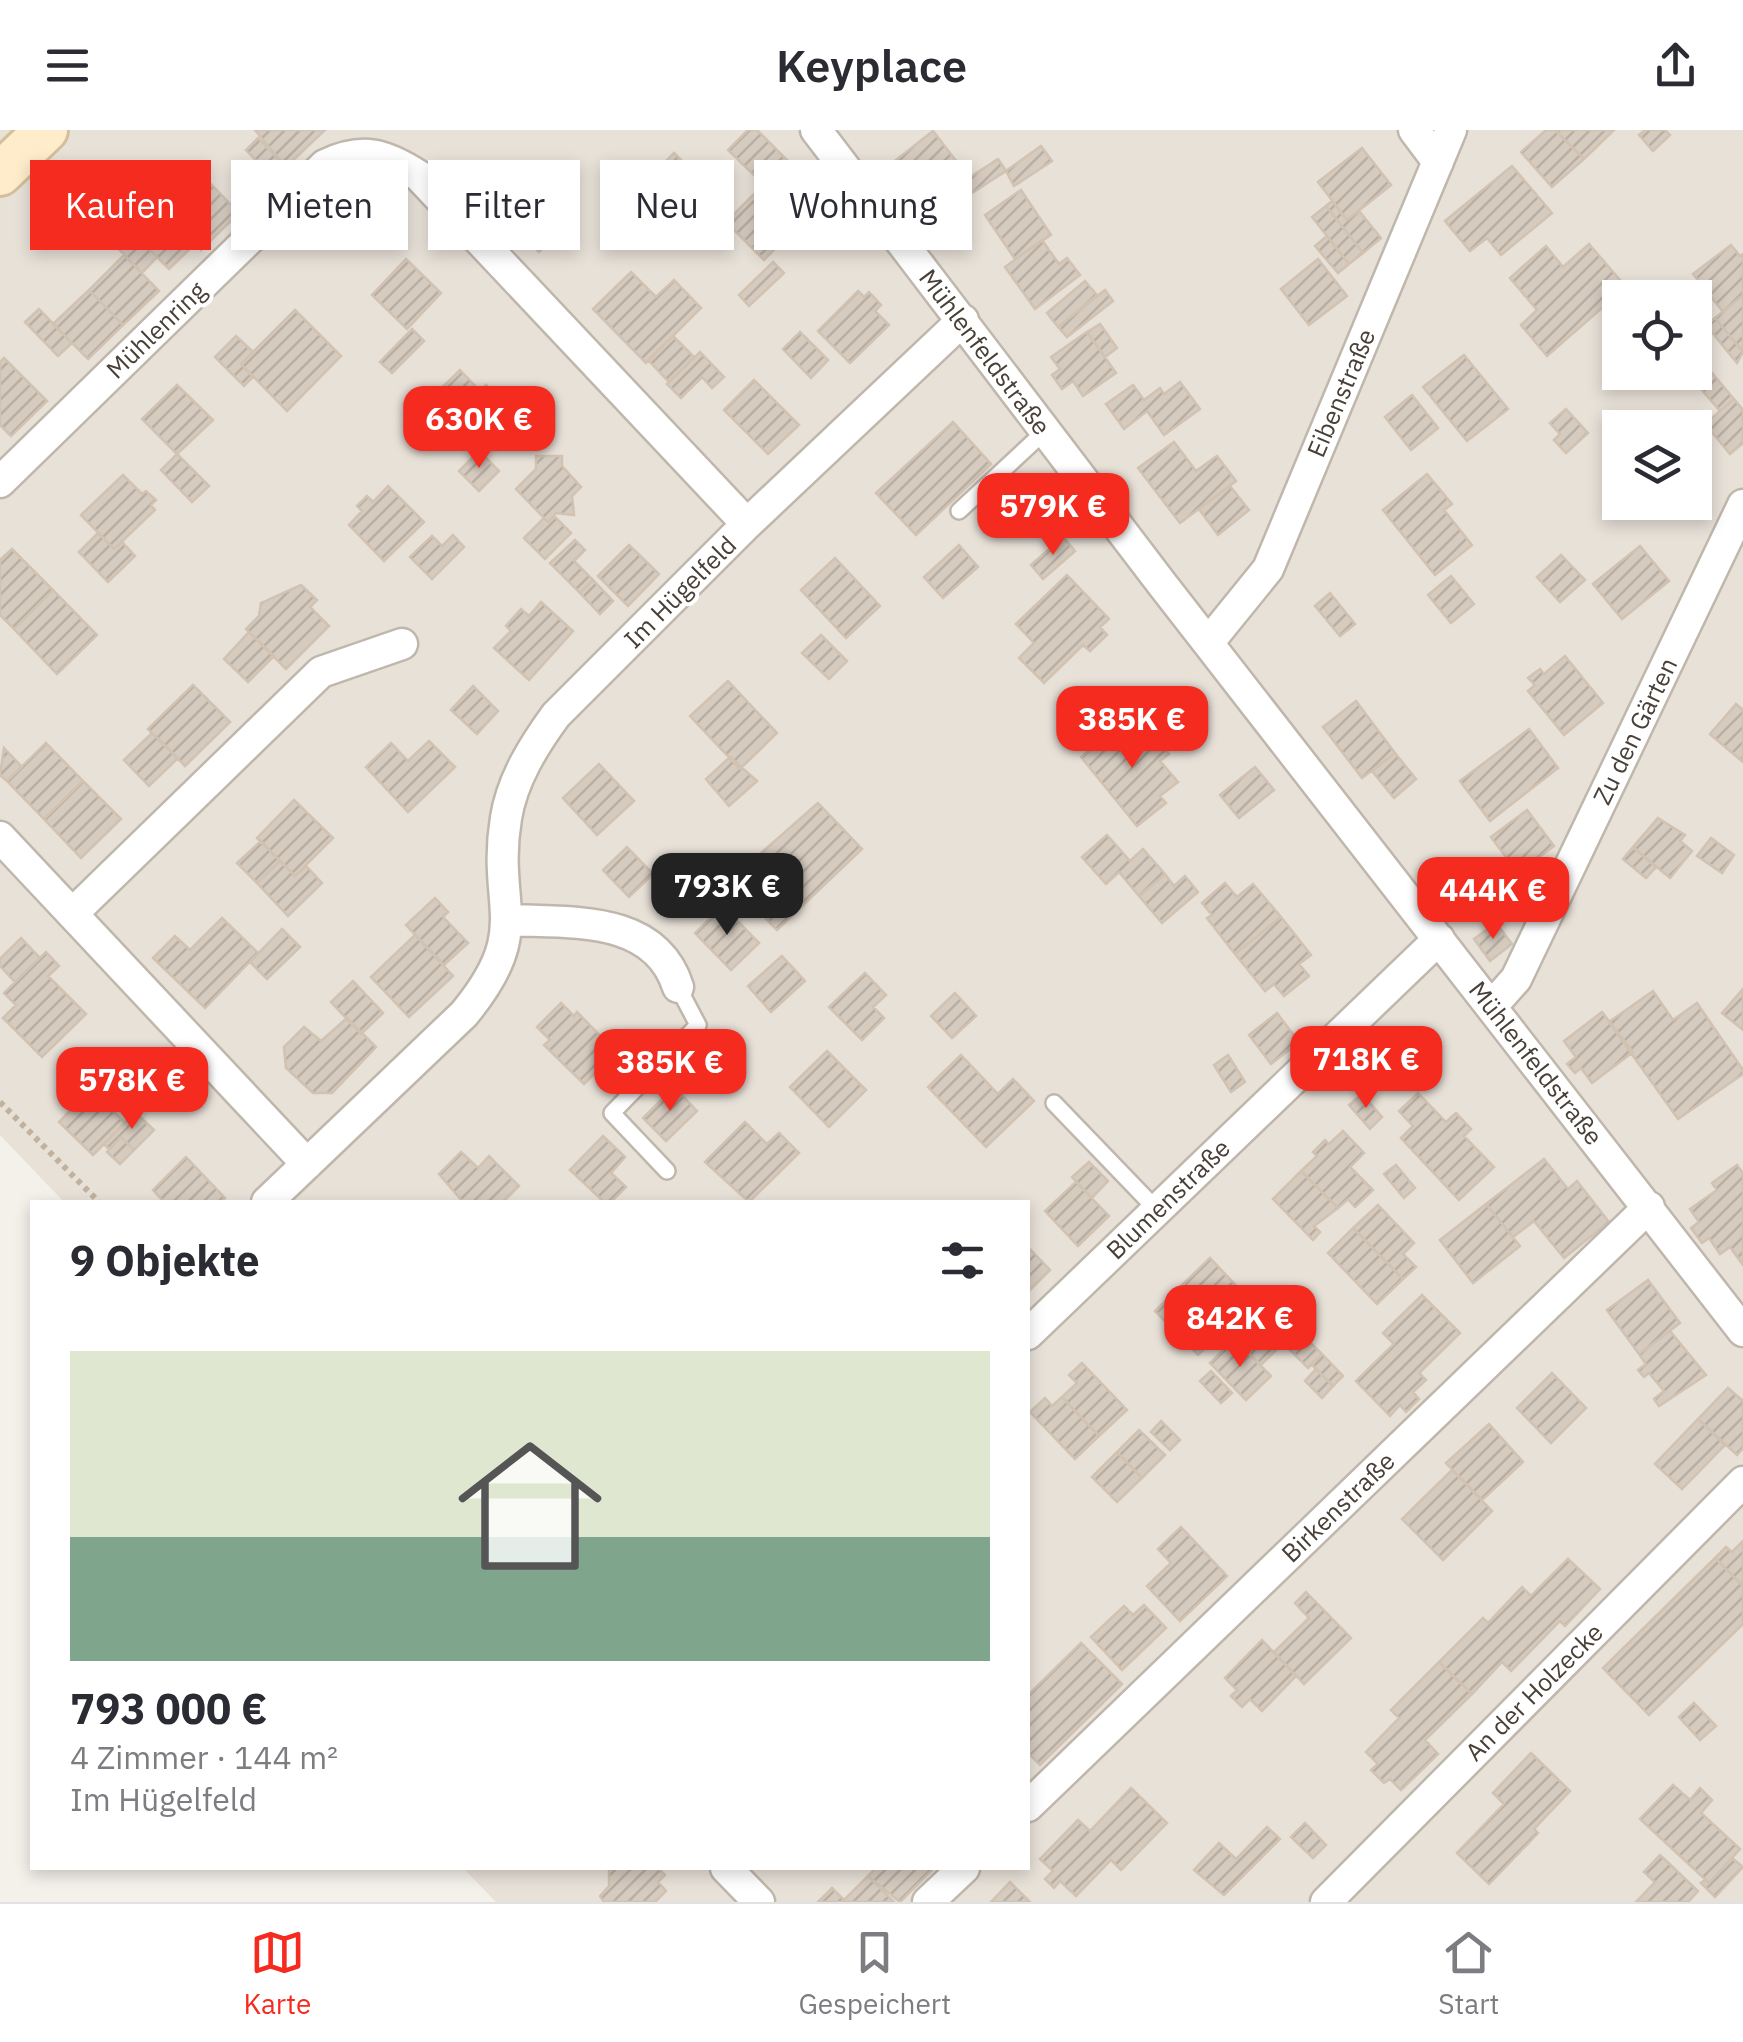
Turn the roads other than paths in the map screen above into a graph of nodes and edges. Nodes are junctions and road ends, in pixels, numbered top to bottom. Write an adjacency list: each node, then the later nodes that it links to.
1 (46, 130): 6 (street)
2 (816, 130): 7 (street, Mühlenfeldstraße)
3 (1414, 130): 5 (street)
4 (1451, 130): 5 (street, Eibenstraße)
5 (1438, 162): 13 (street, Eibenstraße)
6 (0, 174)
7 (963, 320): 8 (street, Mühlenfeldstraße); 12 (street, Im Hügelfeld)
8 (1044, 432): 11 (lane); 13 (street, Mühlenfeldstraße)
9 (0, 482): 12 (street, Mühlenring)
10 (1743, 505): 20 (street, Zu den Gärten)
11 (959, 511)
12 (747, 524): 17 (street, Im Hügelfeld)
13 (1208, 643): 18 (street, Mühlenfeldstraße)
14 (402, 644): 16 (street)
15 (0, 837): 16 (street)
16 (73, 913): 22 (street)
17 (509, 920): 19 (street); 22 (street, Im Hügelfeld)
18 (1439, 940): 20 (street, Mühlenfeldstraße); 26 (street, Blumenstraße)
19 (678, 987): 23 (lane)
20 (1492, 1006): 25 (street, Mühlenfeldstraße)
21 (1054, 1103): 26 (lane)
22 (307, 1164): 24 (street, Im Hügelfeld)
23 (667, 1171)
24 (268, 1200)
25 (1649, 1207): 27 (street, Mühlenfeldstraße); 30 (street, Birkenstraße)
26 (1157, 1210): 28 (street, Blumenstraße)
27 (1743, 1331)
28 (1030, 1332)
29 (1743, 1482): 35 (street, An der Holzecke)
30 (1030, 1804)
31 (728, 1870): 33 (street)
32 (962, 1870): 34 (street)
33 (758, 1902)
34 (928, 1902)
35 (1326, 1902)

